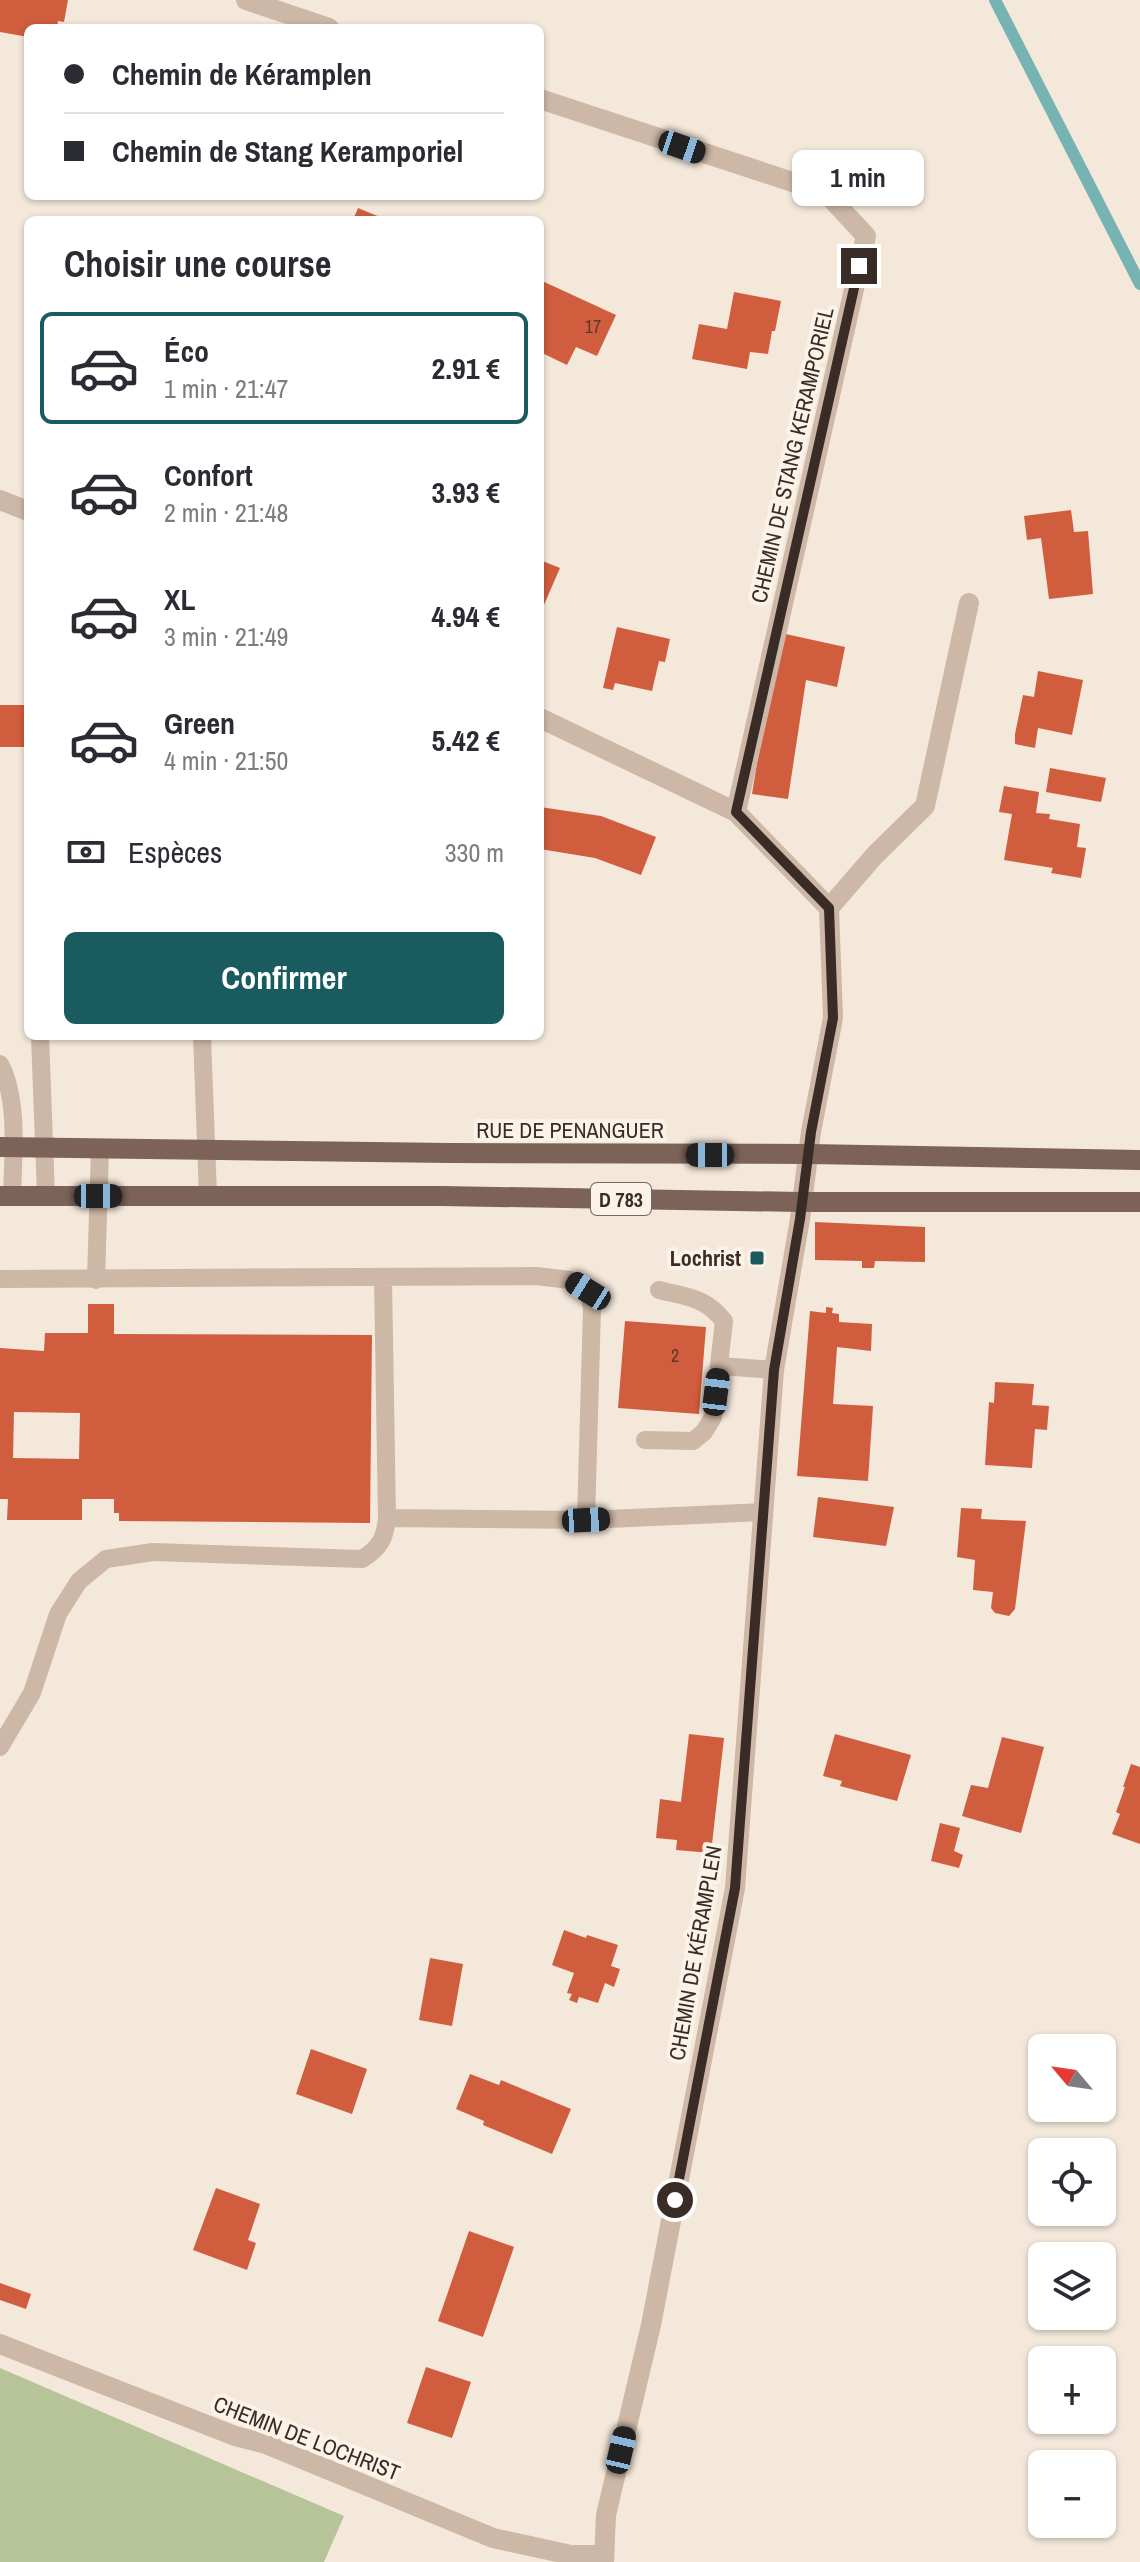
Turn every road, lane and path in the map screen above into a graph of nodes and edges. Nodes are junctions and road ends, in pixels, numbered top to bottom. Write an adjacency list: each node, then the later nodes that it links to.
1 (246, 0): 2 (street)
2 (317, 24)
3 (544, 100): 8 (street, CHEMIN DE STANG KERAMPORIEL)
4 (0, 500): 5 (street)
5 (24, 509)
6 (969, 603): 9 (street)
7 (544, 720): 8 (street)
8 (736, 812): 9 (street)
9 (829, 908): 17 (street)
10 (40, 1040): 14 (lane)
11 (202, 1040): 16 (lane)
12 (0, 1064): 13 (lane)
13 (6, 1147): 14 (main road, RUE DE PENANGUER / D 783); 19 (lane)
14 (43, 1147): 15 (main road, RUE DE PENANGUER / D 783); 20 (lane)
15 (100, 1148): 16 (main road, RUE DE PENANGUER / D 783); 21 (lane)
16 (206, 1149): 17 (main road, RUE DE PENANGUER / D 783); 22 (lane)
17 (809, 1154): 18 (main road, RUE DE PENANGUER / D 783); 23 (street, CHEMIN DE KÉRAMPLEN)
18 (1140, 1160)
19 (6, 1196): 20 (main road, D 783)
20 (46, 1196): 21 (main road, D 783)
21 (98, 1196): 22 (main road, D 783); 27 (lane)
22 (208, 1196): 23 (main road, D 783)
23 (801, 1202): 24 (main road, D 783); 30 (street, CHEMIN DE KÉRAMPLEN)
24 (1140, 1202)
25 (383, 1278): 27 (lane); 33 (lane); 34 (lane)
26 (0, 1279): 27 (lane)
27 (96, 1280)
28 (659, 1290): 29 (lane)
29 (720, 1366): 30 (lane); 31 (lane)
30 (774, 1370): 32 (street, CHEMIN DE KÉRAMPLEN)
31 (645, 1440)
32 (764, 1512): 34 (lane); 37 (street, CHEMIN DE KÉRAMPLEN)
33 (387, 1518): 34 (lane); 35 (lane)
34 (586, 1520)
35 (0, 1747)
36 (0, 2344): 37 (street, CHEMIN DE LOCHRIST)
37 (603, 2558)

